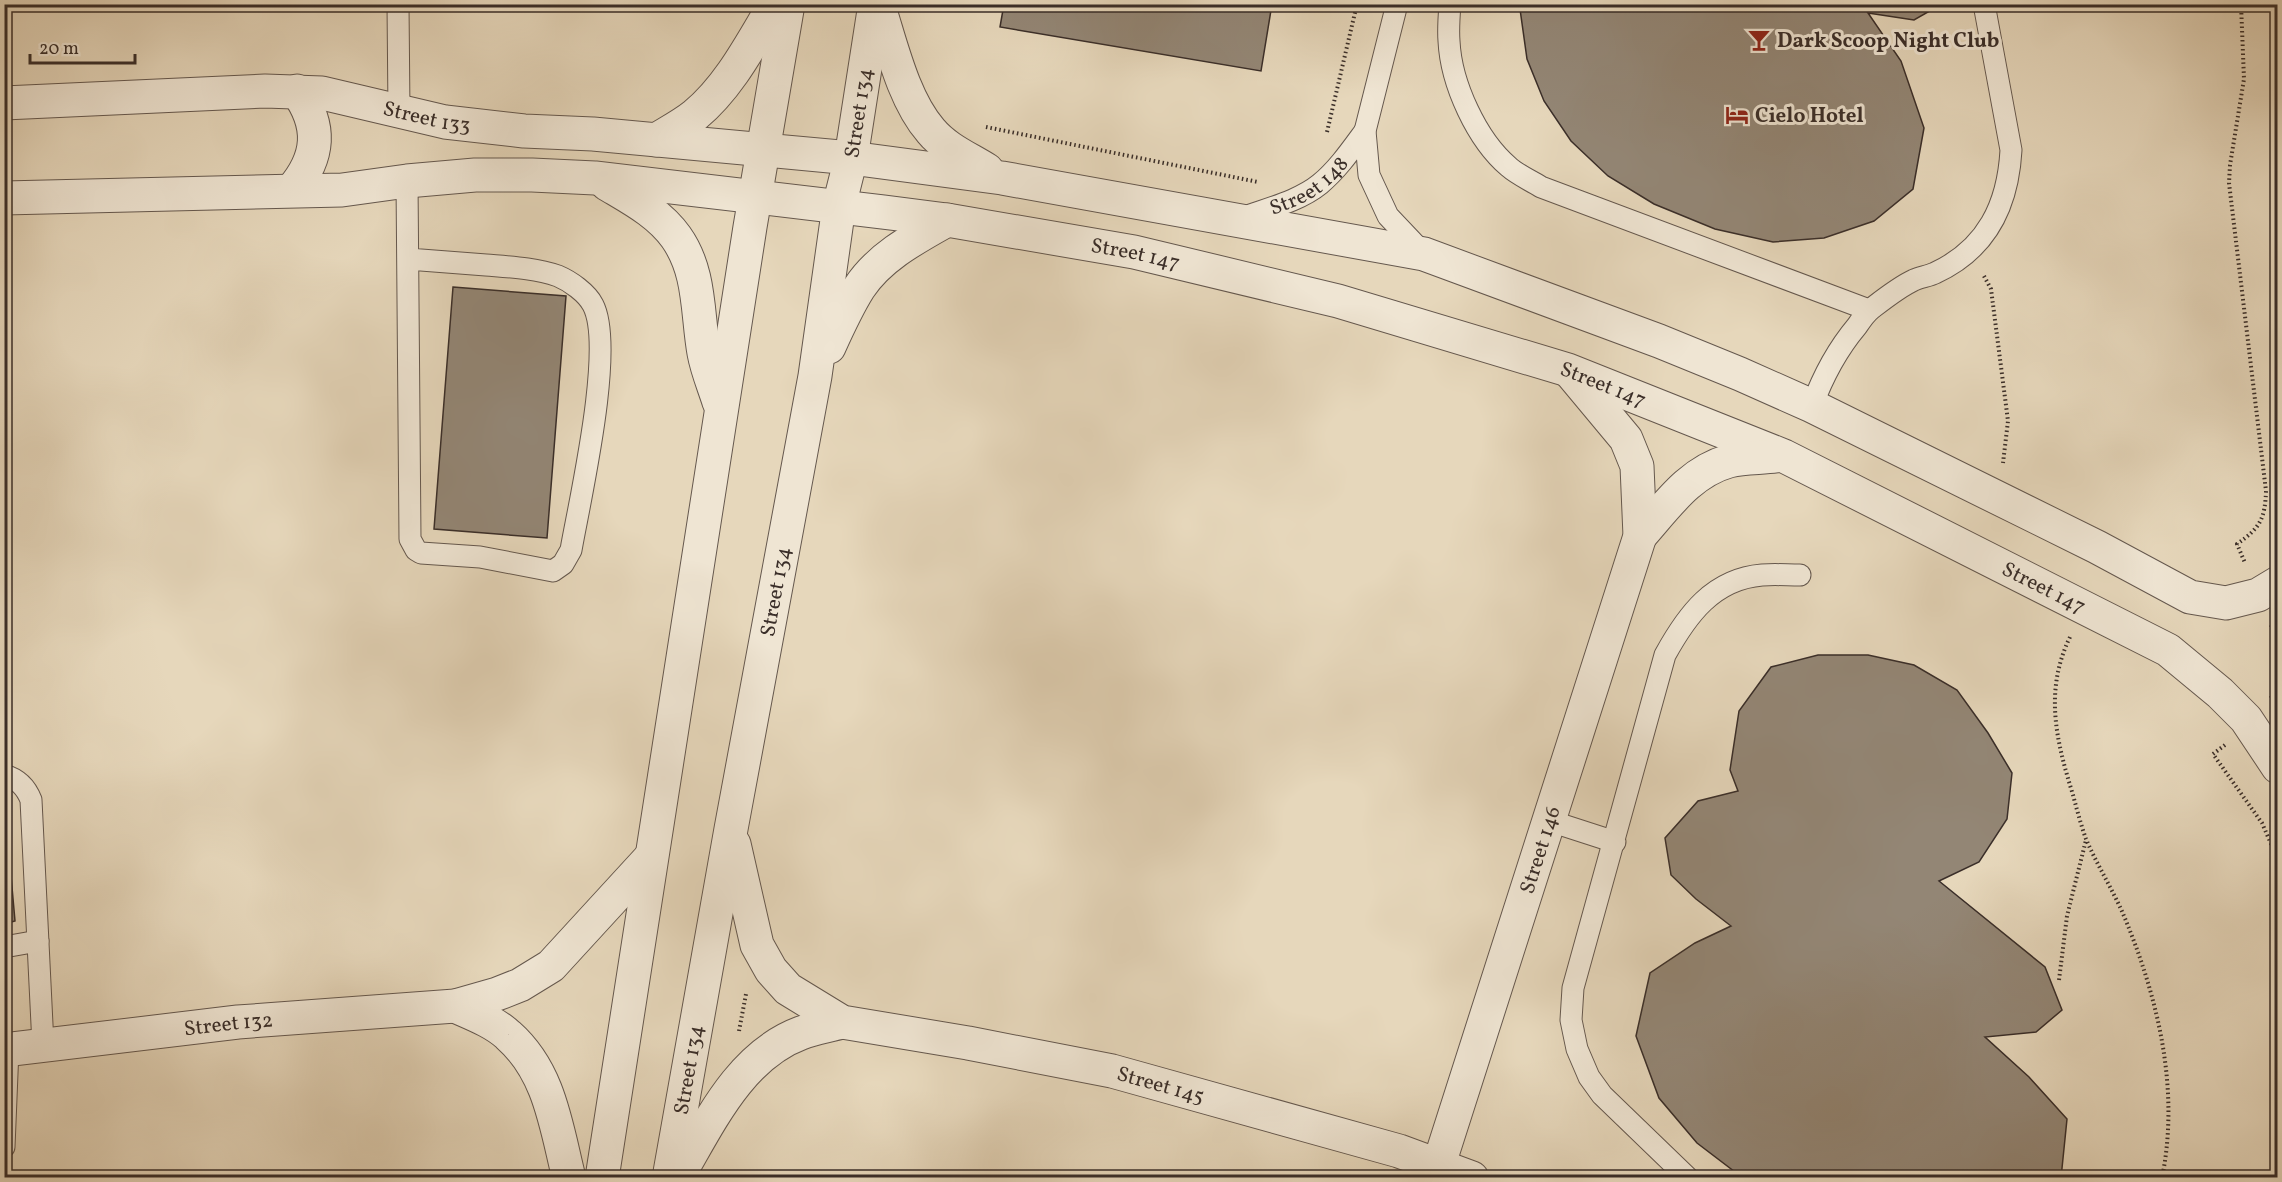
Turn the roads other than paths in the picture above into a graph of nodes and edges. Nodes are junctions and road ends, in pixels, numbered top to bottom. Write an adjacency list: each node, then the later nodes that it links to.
1 (398, 4): 10 (lane)
2 (775, 4): 12 (street)
3 (788, 4): 13 (street)
4 (876, 4): 14 (street, Street 134); 16 (street)
5 (1397, 4): 11 (lane, Street 148)
6 (1450, 4): 26 (lane)
7 (1984, 4): 26 (lane)
8 (297, 91): 9 (street, Street 133); 10 (street, Street 133); 18 (street)
9 (4, 103)
10 (399, 113): 12 (street, Street 133)
11 (1365, 131): 23 (lane, Street 148); 24 (lane, Street 148)
12 (656, 140): 13 (street, Street 133)
13 (763, 150): 14 (street, Street 133); 19 (street)
14 (851, 158): 16 (street); 21 (street, Street 134)
15 (595, 177): 17 (street); 19 (street); 30 (street)
16 (1002, 178): 23 (street)
17 (407, 181): 18 (street); 25 (lane)
18 (292, 190): 20 (street)
19 (755, 196): 21 (street); 30 (street)
20 (4, 198)
21 (839, 206): 22 (street, Street 147); 28 (street, Street 134)
22 (947, 220): 27 (street, Street 147); 28 (street)
23 (1235, 221): 24 (street)
24 (1424, 254): 29 (street)
25 (408, 259): 25 (lane)
26 (1869, 310): 29 (lane)
27 (1568, 370): 31 (street, Street 147); 32 (street, Street 146)
28 (815, 376): 38 (street, Street 134)
29 (1812, 406): 34 (street)
30 (721, 408): 40 (street)
31 (1784, 456): 32 (street, Street 146); 35 (street, Street 147)
32 (1640, 536): 37 (street, Street 146)
33 (1800, 574): 39 (lane)
34 (2267, 589)
35 (2277, 767)
36 (4, 775): 41 (lane)
37 (1547, 820): 39 (lane); 48 (street, Street 146)
38 (731, 828): 44 (street, Street 145); 51 (street, Street 134)
39 (1615, 842): 54 (lane)
40 (651, 857): 43 (street, Street 132); 50 (street)
41 (38, 941): 42 (lane); 45 (lane)
42 (4, 948)
43 (455, 1006): 45 (street, Street 132); 49 (street)
44 (842, 1022): 48 (street, Street 145); 52 (street, Street 145)
45 (43, 1046): 46 (street, Street 132)
46 (6, 1050): 47 (lane)
47 (4, 1147)
48 (1439, 1164): 53 (street, Street 145)
49 (569, 1178)
50 (602, 1178)
51 (669, 1178)
52 (678, 1178)
53 (1472, 1178)
54 (1688, 1178)

